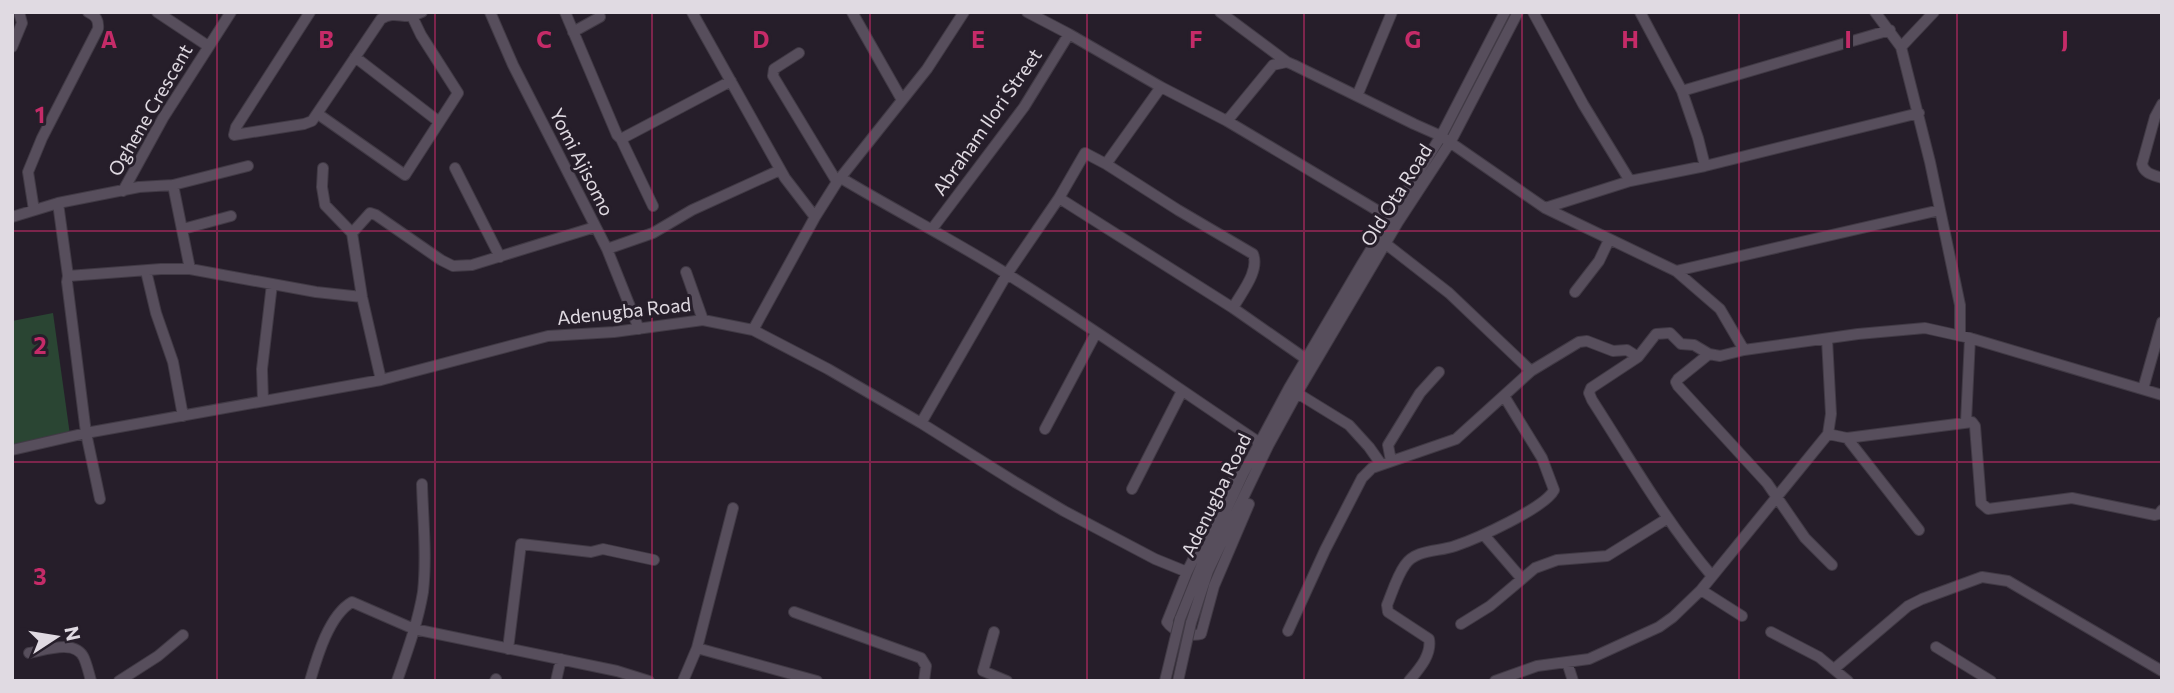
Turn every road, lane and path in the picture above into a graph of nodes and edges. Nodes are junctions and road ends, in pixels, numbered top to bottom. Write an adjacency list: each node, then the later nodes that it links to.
1 (19, 12): 25 (street)
2 (88, 12): 58 (street)
3 (158, 12): 26 (street)
4 (231, 12): 26 (street, Oghene Crescent)
5 (310, 12): 38 (street)
6 (489, 12): 64 (street, Yomi Ajisomo)
7 (565, 12): 23 (street)
8 (692, 12): 31 (street)
9 (852, 12): 35 (street)
10 (964, 12): 35 (street)
11 (1027, 12): 24 (street)
12 (1220, 12): 30 (street)
13 (1392, 12): 34 (street)
14 (1505, 12): 41 (street, Old Ota Road)
15 (1518, 12): 41 (street, Old Ota Road)
16 (1533, 12): 51 (street)
17 (1640, 12): 33 (street)
18 (1875, 12): 22 (street)
19 (1934, 12): 27 (street)
20 (415, 14): 29 (street); 39 (street)
21 (600, 17): 23 (street)
22 (1891, 30): 27 (street); 33 (street)
23 (573, 32): 42 (street)
24 (1069, 34): 32 (street); 66 (street, Abraham Ilori Street)
25 (12, 47)
26 (208, 47): 53 (street, Oghene Crescent)
27 (1901, 47): 37 (street)
28 (799, 53): 50 (street)
29 (355, 57): 38 (street); 39 (street)
30 (1287, 62): 34 (street); 40 (street)
31 (731, 81): 42 (street); 48 (street)
32 (1161, 87): 40 (street); 43 (street)
33 (1682, 91): 45 (street)
34 (1357, 96): 41 (street)
35 (902, 100): 50 (street)
36 (2162, 104): 49 (street)
37 (1919, 113): 45 (street); 59 (street)
38 (318, 114): 39 (street)
39 (438, 121)
40 (1227, 121): 63 (street)
41 (1446, 138): 57 (street); 63 (street, Old Ota Road); 69 (street, Old Ota Road)
42 (621, 139): 56 (street)
43 (1107, 164): 54 (street); 81 (street)
44 (248, 166): 52 (street)
45 (1706, 166): 51 (street)
46 (323, 168): 67 (street)
47 (455, 168): 71 (street)
48 (780, 170): 62 (street); 70 (street)
49 (2162, 178)
50 (839, 180): 62 (street); 66 (street)
51 (1630, 181): 57 (street)
52 (173, 185): 53 (street); 65 (street)
53 (122, 191): 55 (street)
54 (1059, 198): 76 (street); 81 (street)
55 (58, 203): 58 (street); 77 (street)
56 (653, 206)
57 (1545, 208): 68 (street)
58 (34, 210): 61 (street)
59 (1940, 211): 74 (street); 87 (street)
60 (231, 216): 65 (street)
61 (12, 217)
62 (815, 217): 85 (street)
63 (1390, 218): 92 (street, Old Ota Road)
64 (595, 227): 70 (street, Yomi Ajisomo); 71 (street)
65 (183, 229): 72 (street)
66 (932, 229): 76 (street)
67 (352, 233): 71 (street); 80 (street)
68 (1609, 240): 74 (street); 79 (street)
69 (1386, 244): 93 (street); 98 (street, Old Ota Road)
70 (607, 249): 84 (street, Yomi Ajisomo)
71 (500, 257)
72 (190, 269): 73 (street); 78 (street)
73 (146, 271): 77 (street); 102 (street)
74 (1676, 271): 89 (street)
75 (686, 272): 82 (street)
76 (1007, 274): 86 (street); 104 (street)
77 (68, 276): 106 (street)
78 (272, 284): 80 (street); 101 (street)
79 (1575, 292)
80 (362, 297): 95 (street)
81 (1233, 308): 92 (street)
82 (703, 320): 84 (street, Adenugba Road); 85 (street, Adenugba Road)
83 (2162, 323): 96 (street)
84 (639, 329): 95 (street, Adenugba Road)
85 (754, 330): 104 (street, Adenugba Road)
86 (1096, 333): 97 (street); 105 (street)
87 (1965, 337): 88 (street); 96 (street); 103 (street)
88 (1827, 339): 89 (street); 107 (street)
89 (1744, 350): 90 (street)
90 (1709, 354): 91 (street); 116 (street)
91 (1638, 357): 93 (street); 120 (street)
92 (1306, 359): 98 (street, Old Ota Road)
93 (1531, 371): 99 (street)
94 (1439, 372): 111 (street)
95 (381, 380): 101 (street, Adenugba Road)
96 (2143, 390): 100 (street)
97 (1182, 391): 109 (street); 115 (street)
98 (1293, 391): 109 (street, Adenugba Road); 111 (street); 113 (street, Adenugba Road)
99 (1504, 396): 111 (street); 122 (street)
100 (2162, 396)
101 (263, 401): 102 (street, Adenugba Road)
102 (183, 416): 106 (street, Adenugba Road)
103 (1966, 422): 108 (street); 119 (street)
104 (921, 423): 125 (street, Adenugba Road)
105 (1045, 429)
106 (86, 433): 110 (street, Adenugba Road); 117 (street)
107 (1828, 434): 108 (street); 116 (street)
108 (1847, 438): 121 (street)
109 (1260, 443): 112 (street, Adenugba Road)
110 (12, 450)
111 (1386, 462): 134 (street)
112 (1244, 474): 125 (street); 131 (street, Adenugba Road)
113 (1252, 483): 125 (street); 131 (street, Adenugba Road)
114 (422, 484): 133 (street)
115 (1132, 489)
116 (1777, 498): 124 (street); 126 (street)
117 (100, 499)
118 (733, 508): 139 (street)
119 (2162, 510)
120 (1668, 519): 126 (street); 127 (street)
121 (1919, 530)
122 (1484, 535): 127 (street); 158 (street)
123 (654, 560): 140 (street)
124 (1832, 565)
125 (1187, 572)
126 (1712, 576): 128 (street)
127 (1522, 579): 132 (street)
128 (1701, 590): 130 (street); 143 (street)
129 (794, 612): 154 (street)
130 (1742, 616)
131 (1185, 621): 156 (street, bridge); 157 (street, bridge)
132 (1461, 624)
133 (414, 629): 140 (street); 148 (street); 149 (street)
134 (1288, 631)
135 (994, 632): 155 (street)
136 (1771, 632): 144 (street)
137 (183, 635): 147 (street)
138 (1936, 647): 162 (street)
139 (697, 648): 152 (street); 153 (street)
140 (508, 649): 142 (street)
141 (29, 653): 146 (street)
142 (561, 659): 150 (street); 151 (street)
143 (1567, 662): 159 (street); 160 (street)
144 (1835, 669): 145 (street); 161 (street)
145 (2162, 671)
146 (91, 681)
147 (119, 681)
148 (310, 681)
149 (397, 681)
150 (556, 681)
151 (649, 681)
152 (683, 681)
153 (817, 681)
154 (924, 681)
155 (1007, 681)
156 (1165, 681)
157 (1178, 681)
158 (1409, 681)
159 (1495, 681)
160 (1573, 681)
161 (1848, 681)
162 (1991, 681)

